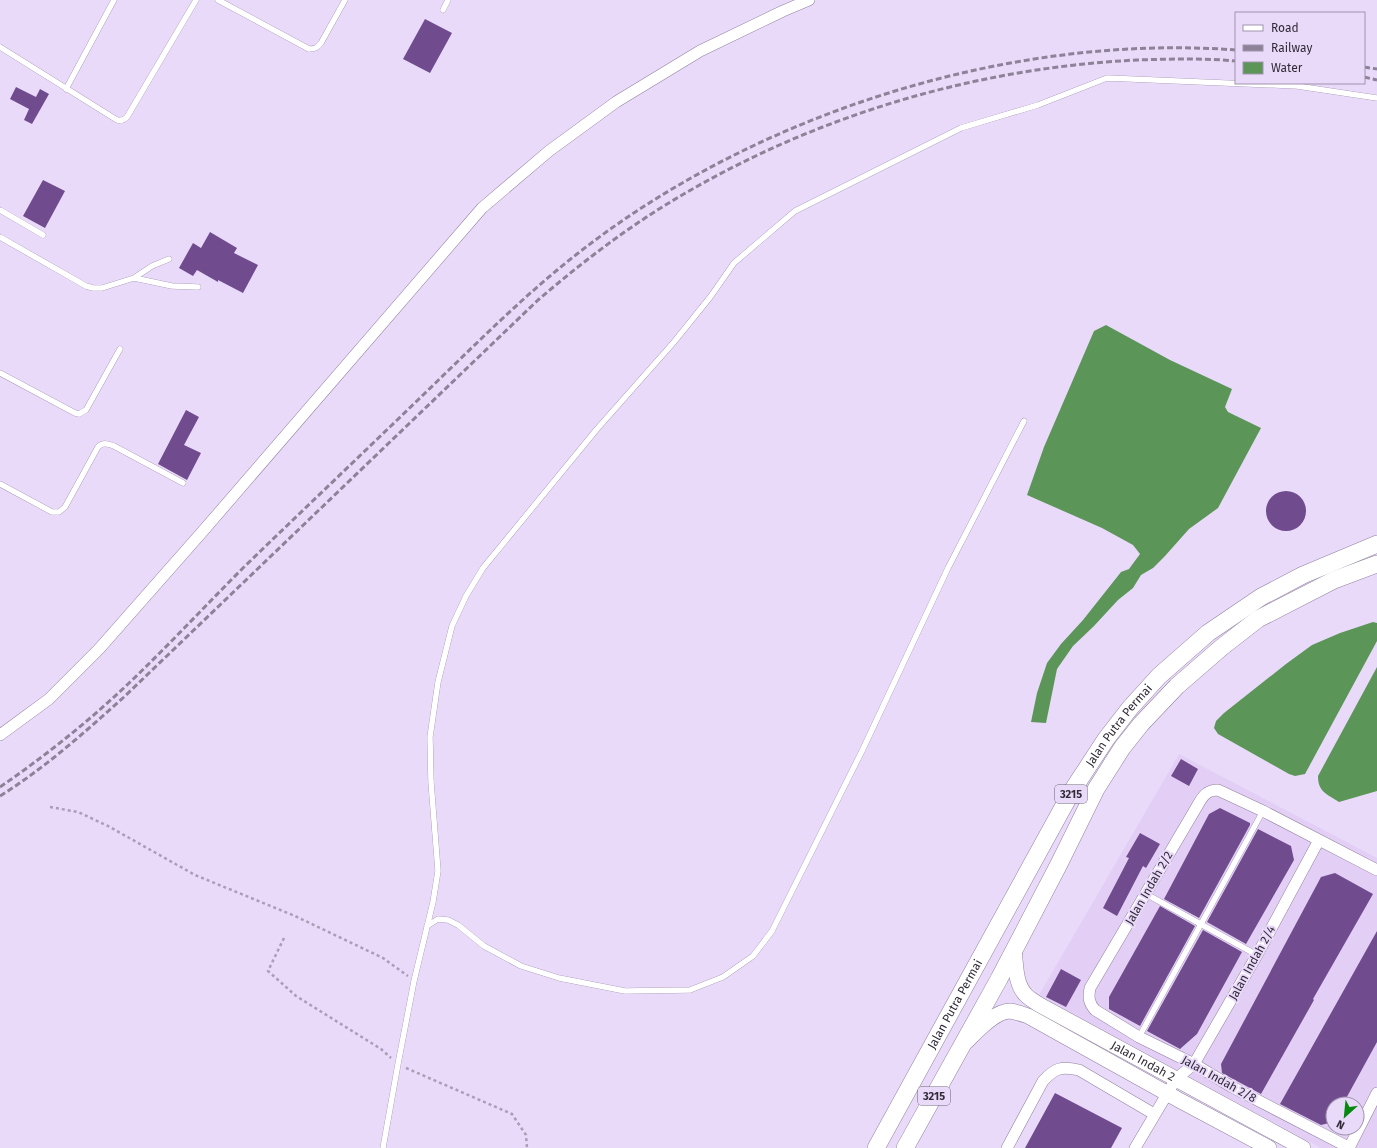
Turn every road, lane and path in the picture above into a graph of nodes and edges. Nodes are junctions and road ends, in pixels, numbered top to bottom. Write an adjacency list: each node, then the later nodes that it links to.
1 (114, 0): 11 (lane)
2 (196, 0): 11 (lane)
3 (218, 0): 4 (lane)
4 (345, 0)
5 (448, 0): 7 (lane)
6 (809, 0): 26 (street)
7 (443, 10)
8 (0, 47): 11 (lane)
9 (1235, 83): 33 (lane)
10 (1250, 84): 12 (lane)
11 (66, 89)
12 (1377, 98)
13 (0, 210): 14 (lane)
14 (43, 235)
15 (0, 237): 17 (lane)
16 (169, 259): 17 (lane)
17 (134, 278): 18 (lane)
18 (198, 287)
19 (120, 349): 20 (lane)
20 (0, 373)
21 (1024, 421): 33 (lane)
22 (183, 482): 23 (lane)
23 (0, 484)
24 (1377, 544): 50 (main road, Jalan Putra Permai / 3215)
25 (1377, 564): 35 (main road, Jalan Putra Permai / 3215)
26 (0, 735)
27 (50, 807): 37 (path)
28 (1263, 811): 29 (street); 31 (street, Jalan Indah 2/2); 32 (lane)
29 (1319, 840): 30 (street); 36 (street, Jalan Indah 2/4)
30 (1377, 870)
31 (1146, 894): 32 (lane); 38 (street, Jalan Indah 2/2)
32 (1200, 925): 36 (lane); 39 (lane)
33 (428, 926): 37 (lane)
34 (284, 938): 41 (path)
35 (1014, 950): 40 (main road, Jalan Putra Permai / 3215); 43 (street, Jalan Indah 2)
36 (1257, 955): 42 (street, Jalan Indah 2/4)
37 (414, 981): 41 (lane)
38 (1090, 1005): 39 (street, Jalan Indah 2/8)
39 (1140, 1037): 42 (street, Jalan Indah 2/8)
40 (963, 1044): 44 (street, Jalan Indah 2); 51 (main road, Jalan Putra Permai / 3215)
41 (398, 1064): 48 (lane); 49 (path)
42 (1194, 1064): 43 (street, Jalan Indah 2/4); 56 (street, Jalan Indah 2/8)
43 (1176, 1079): 44 (street, Jalan Indah 2/4); 55 (street, Jalan Indah 2)
44 (1167, 1093): 46 (street, Jalan Indah 2/4); 47 (street, Jalan Indah 2)
45 (1377, 1093): 56 (street)
46 (1154, 1114): 52 (street); 53 (street, Jalan Indah 2/4)
47 (1249, 1143): 54 (street, Jalan Indah 2)
48 (383, 1148)
49 (527, 1148)
50 (876, 1148)
51 (905, 1148)
52 (1007, 1148)
53 (1135, 1148)
54 (1269, 1148)
55 (1303, 1148)
56 (1349, 1148)

